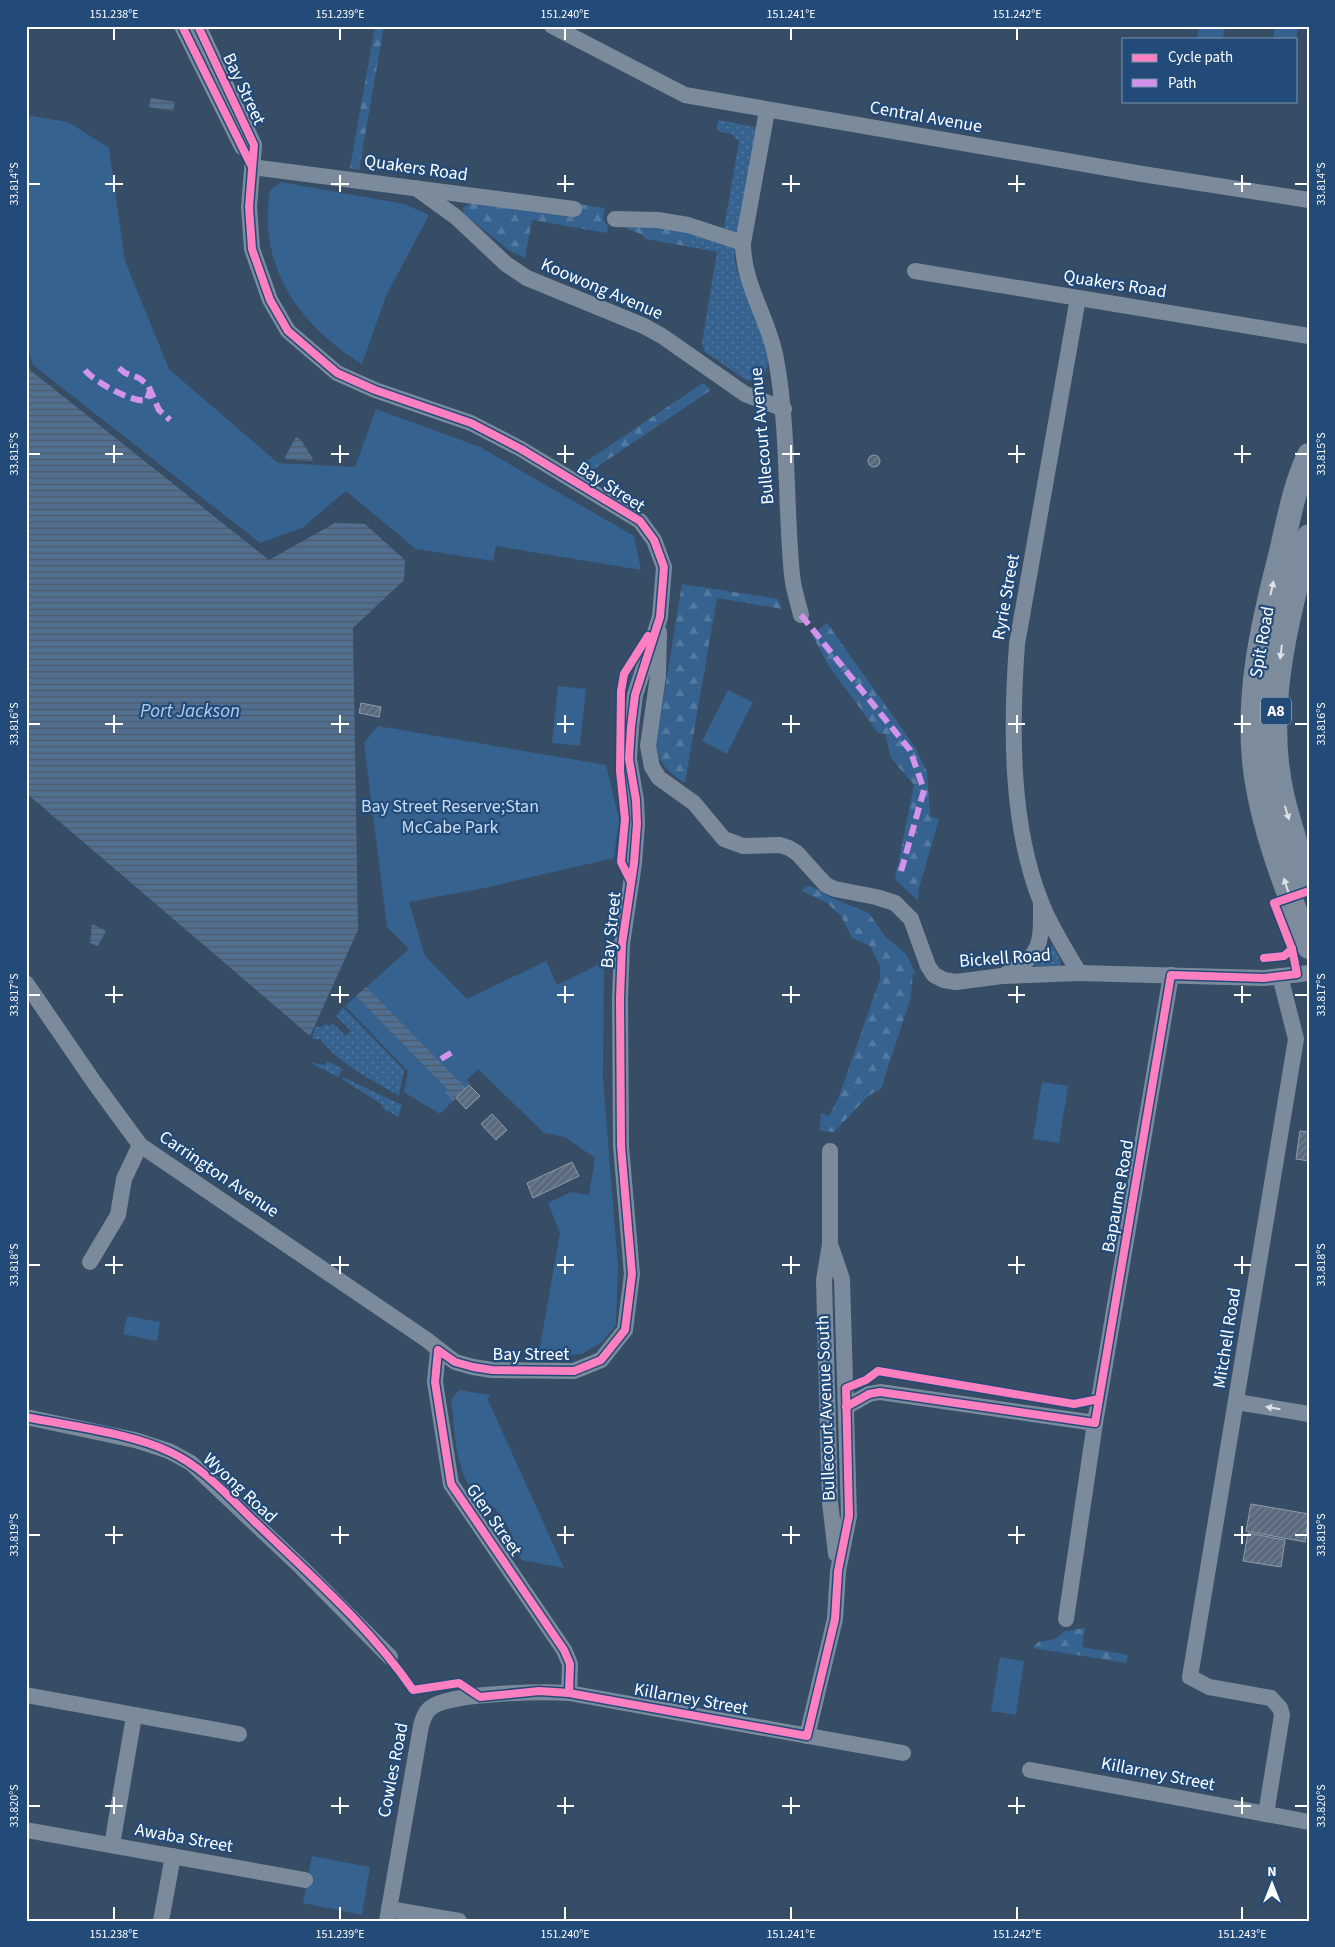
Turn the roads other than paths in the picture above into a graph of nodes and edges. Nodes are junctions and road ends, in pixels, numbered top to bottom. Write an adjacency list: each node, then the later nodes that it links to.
1 (182, 26): 5 (street, Bay Street)
2 (198, 26): 5 (street, Bay Street)
3 (552, 26): 4 (street, Central Avenue)
4 (767, 111): 7 (street, Central Avenue); 10 (street, Bullecourt Avenue)
5 (252, 167): 6 (street, Quakers Road); 18 (street, Bay Street)
6 (416, 188): 8 (street, Quakers Road); 14 (street, Koowong Avenue)
7 (1309, 200)
8 (574, 209)
9 (615, 219): 10 (street)
10 (744, 243): 14 (street, Bullecourt Avenue)
11 (915, 271): 12 (street, Quakers Road)
12 (1078, 298): 13 (street, Quakers Road); 20 (street, Ryrie Street)
13 (1309, 336)
14 (784, 409): 17 (street, Bullecourt Avenue)
15 (1309, 454): 21 (highway, Spit Road / A8, one-way to 15)
16 (1309, 536): 19 (highway, Spit Road / A8, one-way to 19)
17 (801, 615)
18 (660, 617): 25 (street, Bickell Road); 32 (street, Bay Street)
19 (1309, 886)
20 (1041, 904): 22 (street, Ryrie Street); 25 (street, Ryrie Street)
21 (1309, 947)
22 (1078, 973): 24 (street, Bickell Road); 25 (street, Bickell Road)
23 (1309, 973): 26 (street, Bickell Road)
24 (1171, 975): 26 (street, Bickell Road); 37 (street, Bapaume Road)
25 (1002, 976)
26 (1280, 976): 33 (street, Mitchell Road)
27 (26, 983): 28 (street, Carrington Avenue)
28 (140, 1145): 31 (street); 32 (street, Carrington Avenue)
29 (830, 1151): 30 (street, Bullecourt Avenue South)
30 (830, 1244): 34 (street, Bullecourt Avenue South); 38 (street, Bullecourt Avenue South)
31 (90, 1262)
32 (438, 1350): 41 (street, Glen Street)
33 (1237, 1402): 35 (street, one-way to 33); 48 (street, Mitchell Road)
34 (846, 1407): 37 (street); 38 (street, Bullecourt Avenue South)
35 (1309, 1414)
36 (26, 1418): 40 (street, Wyong Road)
37 (1095, 1423): 39 (street, Bapaume Road)
38 (838, 1571): 45 (street, Bullecourt Avenue South)
39 (1066, 1619)
40 (390, 1657)
41 (569, 1692): 45 (street, Killarney Street); 54 (street, Cowles Road)
42 (26, 1695): 43 (street)
43 (134, 1716): 44 (street); 51 (street)
44 (239, 1734)
45 (807, 1736): 46 (street, Killarney Street)
46 (902, 1753)
47 (1030, 1770): 48 (street, Killarney Street)
48 (1266, 1814): 49 (street, Killarney Street)
49 (1309, 1822)
50 (26, 1830): 51 (street, Awaba Street)
51 (112, 1845): 52 (street, Awaba Street)
52 (173, 1856): 53 (street, Awaba Street); 55 (street)
53 (305, 1880)
54 (388, 1915): 56 (street)
55 (161, 1921)
56 (459, 1921)

